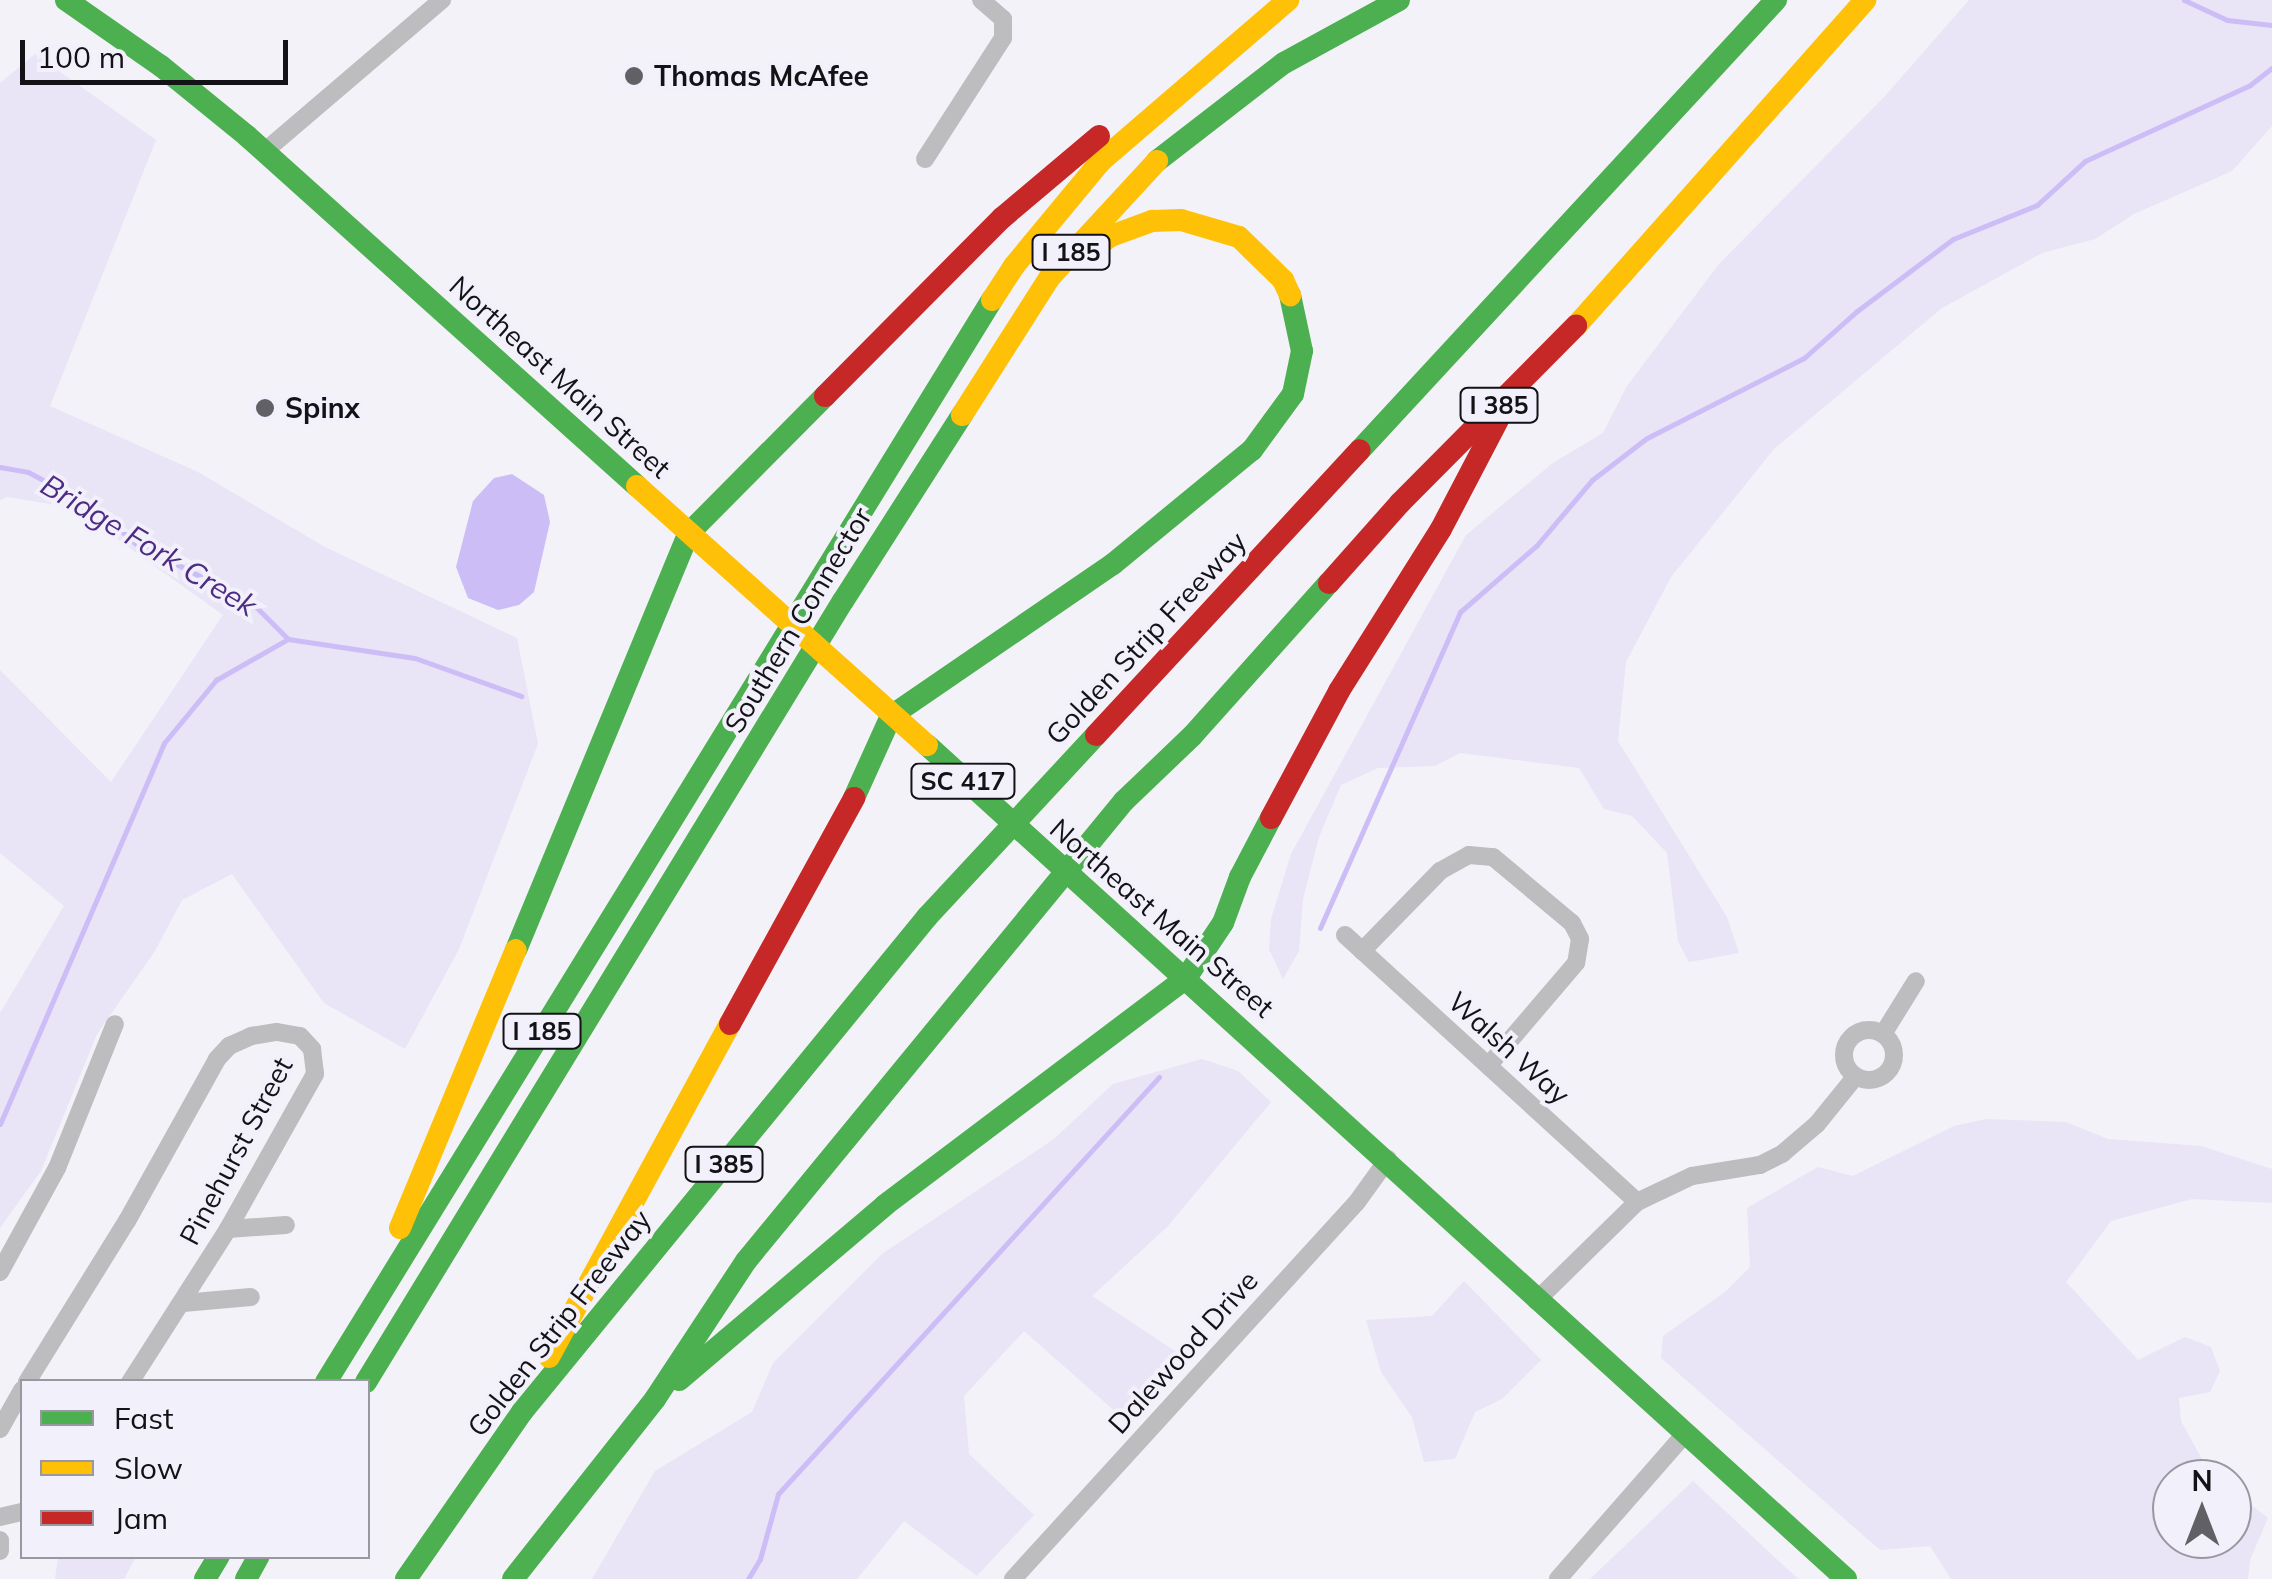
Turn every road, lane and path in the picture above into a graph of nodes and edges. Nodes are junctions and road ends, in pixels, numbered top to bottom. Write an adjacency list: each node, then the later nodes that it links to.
1 (66, 0): 8 (main road, Northeast Main Street / SC 417)
2 (442, 0): 8 (street)
3 (981, 0): 9 (street)
4 (1399, 0): 10 (main road, Southern Connector / I 185)
5 (1776, 0): 37 (main road, Golden Strip Freeway / I 385)
6 (1864, 0): 11 (main road, I 385)
7 (1285, 2): 12 (main road); 30 (main road, Southern Connector / I 185)
8 (265, 151): 12 (main road, Northeast Main Street / SC 417)
9 (925, 159)
10 (1022, 318): 13 (main road); 34 (main road, Southern Connector / I 185)
11 (1512, 392): 16 (main road); 36 (main road, I 385)
12 (689, 533): 13 (main road, Northeast Main Street / SC 417); 30 (main road)
13 (891, 716): 16 (main road, Northeast Main Street / SC 417); 37 (main road)
14 (1345, 935): 15 (street, Walsh Way)
15 (1362, 951): 20 (street, Walsh Way); 20 (street)
16 (1186, 978): 22 (main road, Northeast Main Street / SC 417); 36 (main road)
17 (1916, 981): 19 (street)
18 (115, 1024): 26 (street)
19 (1883, 1034): 21 (street); 21 (street)
20 (1488, 1066): 23 (street, Walsh Way)
21 (1856, 1077): 23 (street)
22 (1388, 1159): 28 (main road, Northeast Main Street / SC 417); 44 (street, Dalewood Drive)
23 (1637, 1202): 28 (street)
24 (286, 1225): 25 (street)
25 (228, 1229): 29 (street, Pinehurst Street); 31 (street, Pinehurst Street)
26 (0, 1272)
27 (252, 1297): 29 (street)
28 (1536, 1301): 39 (main road, Northeast Main Street / SC 417)
29 (183, 1304): 32 (street, Pinehurst Street)
30 (358, 1329): 33 (main road, Southern Connector / I 185)
31 (30, 1379)
32 (132, 1379)
33 (328, 1379)
34 (368, 1379)
35 (20, 1393): 38 (street)
36 (655, 1399): 43 (main road, I 385)
37 (522, 1412): 42 (main road, Golden Strip Freeway / I 385)
38 (0, 1428)
39 (1685, 1434): 45 (street); 46 (main road, Northeast Main Street / SC 417)
40 (0, 1540): 41 (street)
41 (0, 1551)
42 (406, 1579)
43 (512, 1579)
44 (1014, 1579)
45 (1558, 1579)
46 (1846, 1579)

